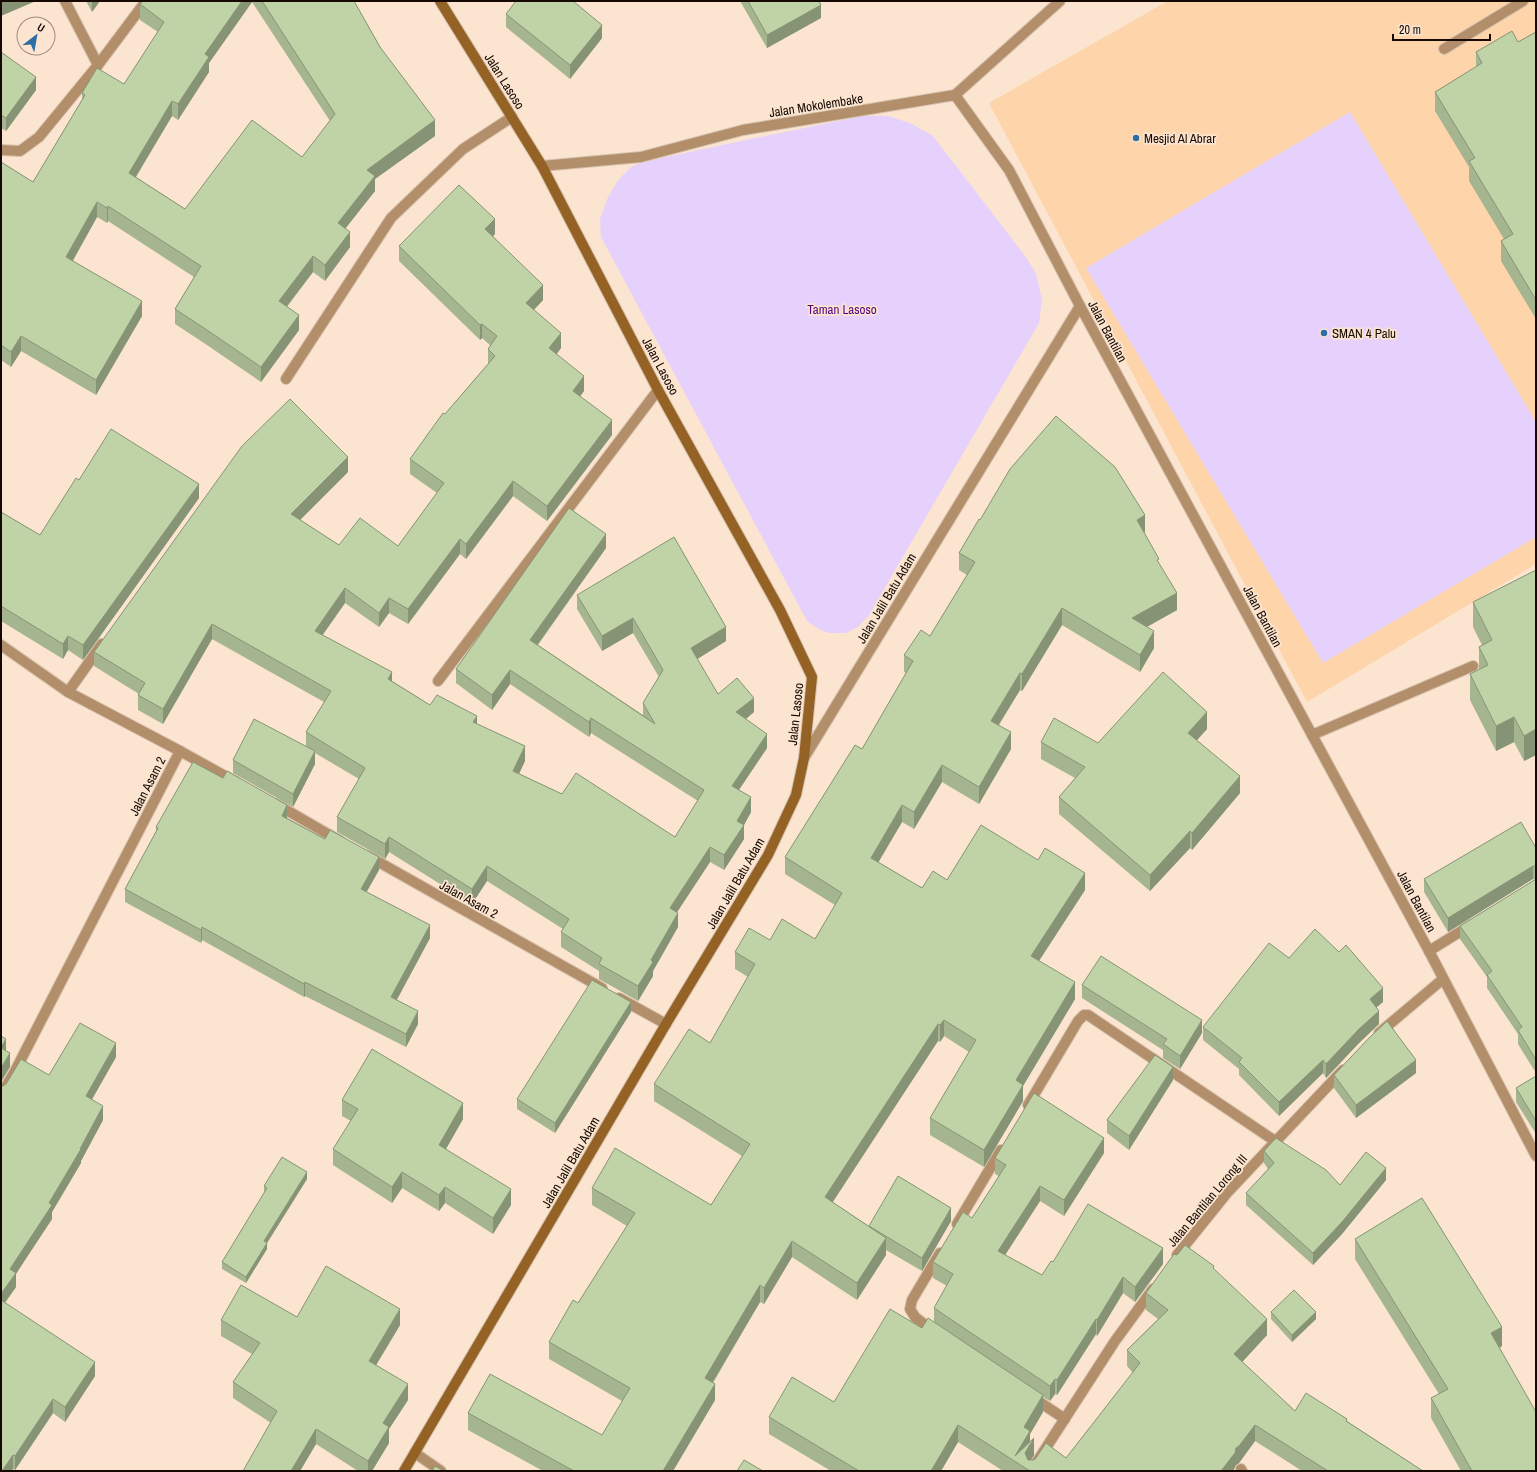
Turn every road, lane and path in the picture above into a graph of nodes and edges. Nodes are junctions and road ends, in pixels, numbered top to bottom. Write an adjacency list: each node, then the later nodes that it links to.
1 (65, 1): 7 (street)
2 (146, 1): 7 (street)
3 (440, 1): 9 (street, Jalan Lasoso)
4 (1060, 1): 8 (street)
5 (1523, 1): 6 (street)
6 (1444, 49)
7 (98, 65): 10 (street)
8 (955, 95): 11 (street, Jalan Mokolembake); 12 (street, Jalan Bantilan)
9 (512, 117): 11 (street, Jalan Lasoso); 13 (street)
10 (1, 150)
11 (542, 166): 14 (street, Jalan Lasoso)
12 (1080, 306): 20 (street, Jalan Bantilan); 22 (street, Jalan Jalil Batu Adam)
13 (286, 379)
14 (658, 390): 18 (street); 22 (street, Jalan Lasoso)
15 (110, 634): 19 (street)
16 (1, 645): 19 (street)
17 (1474, 666): 20 (street)
18 (438, 681)
19 (68, 692): 21 (street)
20 (1312, 735): 28 (street, Jalan Bantilan)
21 (180, 750): 23 (street, Jalan Asam 2); 33 (street, Jalan Asam 2)
22 (804, 758): 30 (street, Jalan Jalil Batu Adam)
23 (247, 788)
24 (267, 800): 25 (street)
25 (348, 845)
26 (362, 853): 30 (street, Jalan Asam 2)
27 (1483, 918): 28 (street)
28 (1429, 951): 29 (street, Jalan Bantilan)
29 (1444, 979): 31 (street); 37 (street, Jalan Bantilan)
30 (666, 1024): 45 (street, Jalan Jalil Batu Adam)
31 (1374, 1038)
32 (1348, 1064): 35 (street, Jalan Bantilan Lorong III)
33 (1, 1095)
34 (1021, 1116): 35 (street)
35 (1275, 1141): 40 (street, Jalan Bantilan Lorong III)
36 (1005, 1144): 38 (street)
37 (1536, 1156)
38 (952, 1232)
39 (944, 1246): 42 (street)
40 (1171, 1264)
41 (1157, 1283): 44 (street)
42 (944, 1338)
43 (1020, 1389): 44 (street)
44 (1065, 1419): 48 (street)
45 (415, 1453): 46 (street, Jalan Jalil Batu Adam); 47 (street)
46 (404, 1471)
47 (441, 1471)
48 (1031, 1471)

